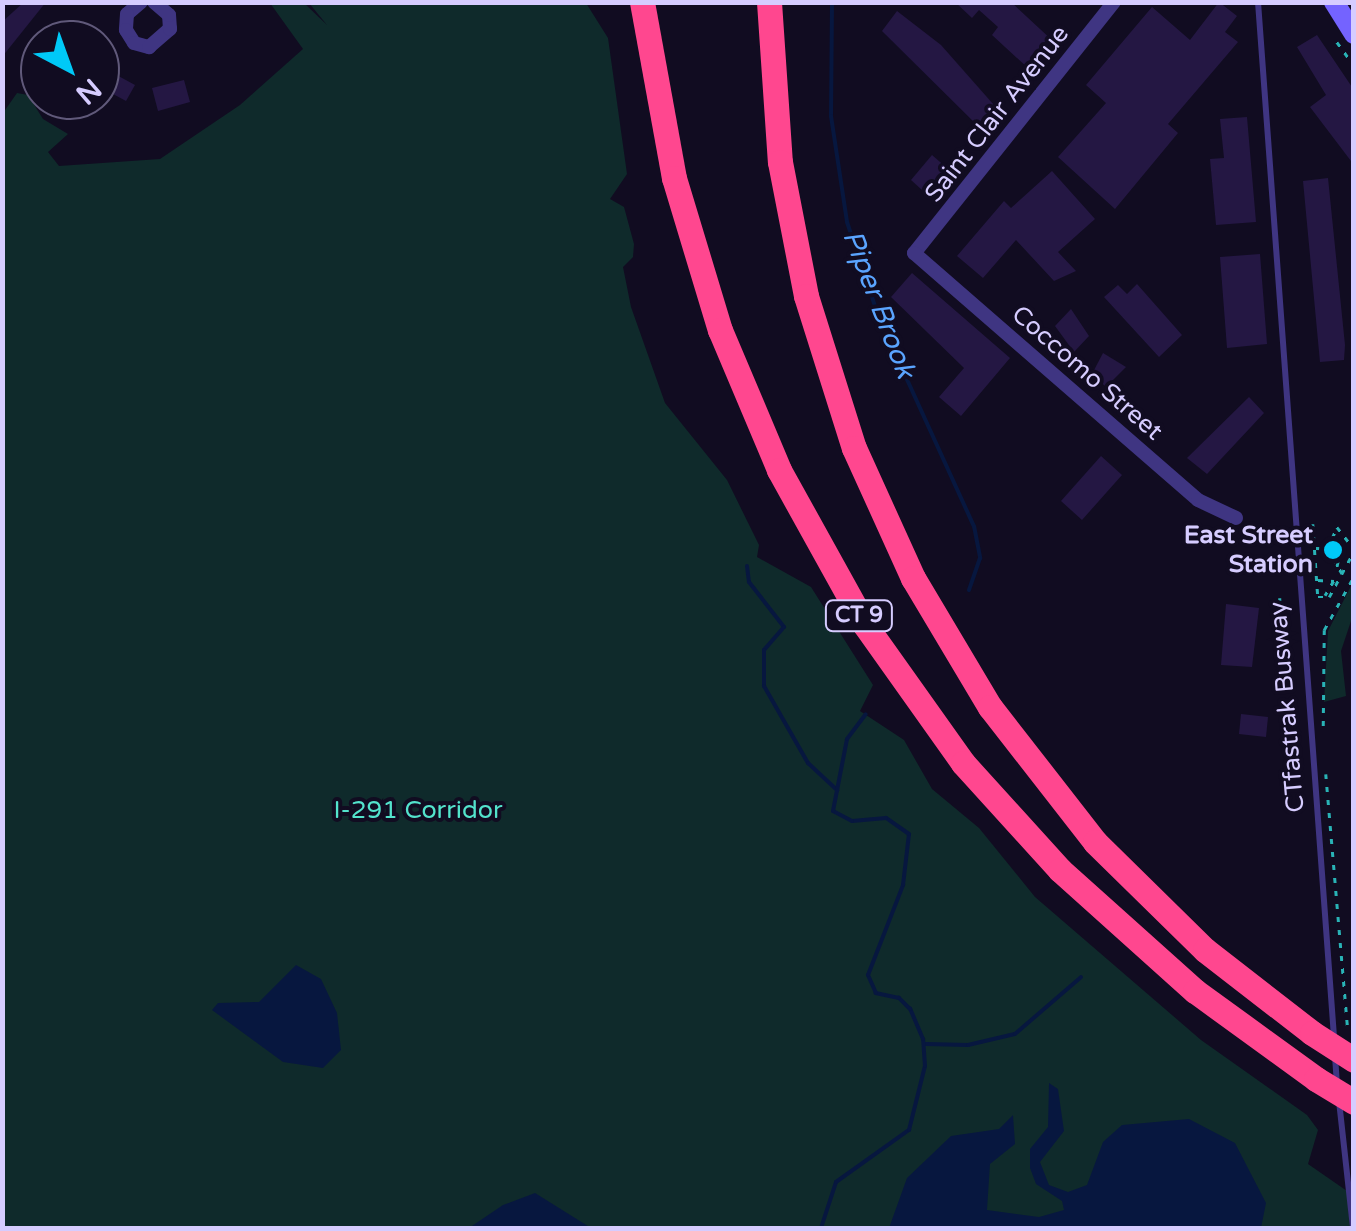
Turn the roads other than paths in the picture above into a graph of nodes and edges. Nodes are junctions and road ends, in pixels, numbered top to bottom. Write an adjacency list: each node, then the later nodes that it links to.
1 (141, 2): 2 (street)
2 (154, 2)
3 (642, 2): 12 (highway, CT 9, bridge)
4 (769, 2): 11 (highway, CT 9, bridge)
5 (1114, 2): 9 (street, Saint Clair Avenue)
6 (1258, 2): 13 (lane, CTfastrak Busway)
7 (1334, 2): 8 (main road)
8 (1354, 34)
9 (914, 253): 10 (street, Coccomo Street)
10 (1236, 518)
11 (1354, 1060)
12 (1354, 1102)
13 (1352, 1228)

